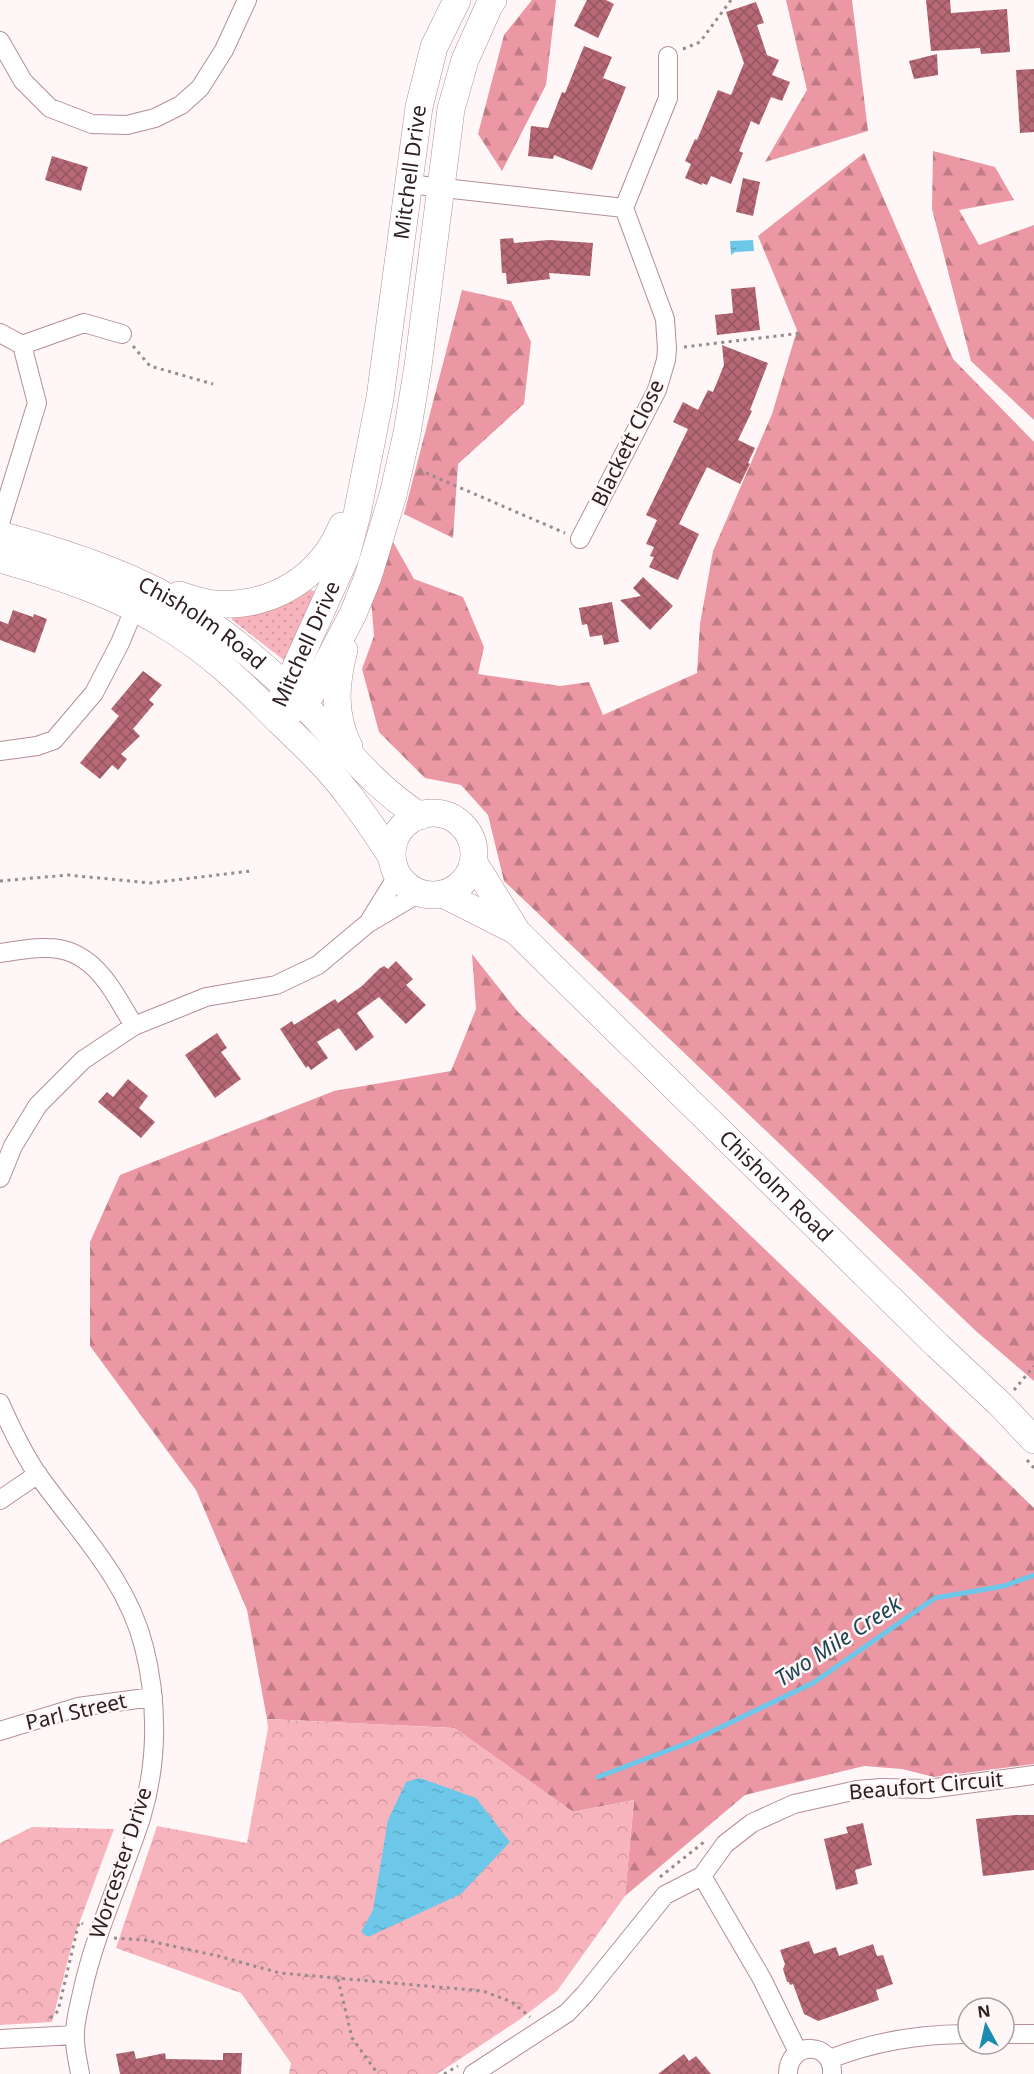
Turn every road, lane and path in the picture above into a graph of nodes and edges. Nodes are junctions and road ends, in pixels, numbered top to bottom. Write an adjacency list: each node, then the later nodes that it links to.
1 (247, 0): 5 (street)
2 (457, 0): 7 (main road, Mitchell Drive)
3 (494, 0): 8 (main road, Mitchell Drive)
4 (731, 0): 6 (path)
5 (0, 41)
6 (668, 56): 9 (street)
7 (408, 184): 8 (street); 16 (main road, Mitchell Drive)
8 (440, 187): 9 (street); 23 (main road, Mitchell Drive)
9 (624, 208): 14 (street, Blackett Close)
10 (0, 333): 13 (street)
11 (802, 333): 14 (path)
12 (122, 334): 13 (street); 15 (path)
13 (22, 345): 18 (street)
14 (668, 349): 20 (street, Blackett Close)
15 (213, 384)
16 (368, 463): 22 (main road); 24 (main road, Mitchell Drive)
17 (419, 470): 20 (path)
18 (0, 523)
19 (0, 535): 22 (main road, Chisholm Road)
20 (580, 539)
21 (0, 559): 22 (main road, Chisholm Road)
22 (140, 597): 24 (main road, Chisholm Road); 26 (main road, Chisholm Road); 27 (street)
23 (353, 614): 25 (main road, Mitchell Drive); 28 (main road)
24 (286, 686): 25 (main road, Chisholm Road); 26 (main road, Mitchell Drive)
25 (304, 705): 26 (main road, Mitchell Drive); 28 (main road, Chisholm Road)
26 (274, 715): 31 (main road, Chisholm Road)
27 (0, 751)
28 (353, 757): 29 (main road, Chisholm Road)
29 (420, 816): 30 (main road); 31 (main road)
30 (474, 864): 34 (main road); 36 (main road, Chisholm Road)
31 (395, 866): 34 (main road); 35 (street)
32 (251, 871): 33 (path)
33 (0, 881)
34 (431, 893): 35 (street); 36 (main road, Chisholm Road)
35 (367, 924): 38 (street)
36 (517, 932): 43 (main road, Chisholm Road)
37 (0, 953): 38 (street)
38 (134, 1026): 39 (street)
39 (0, 1178)
40 (1034, 1365): 41 (path)
41 (1009, 1396)
42 (0, 1403): 44 (street, Worcester Drive)
43 (1034, 1440)
44 (38, 1474): 45 (street); 46 (street, Worcester Drive)
45 (0, 1500)
46 (153, 1697): 47 (street, Parl Street); 57 (street, Worcester Drive)
47 (0, 1731)
48 (1034, 1775): 49 (street, Beaufort Circuit)
49 (702, 1876): 60 (street); 64 (street, Beaufort Circuit)
50 (84, 1924): 53 (path)
51 (112, 1937): 52 (path)
52 (338, 1979): 54 (path); 63 (path)
53 (44, 2020)
54 (534, 2020)
55 (1016, 2034): 56 (street)
56 (1034, 2034)
57 (75, 2035): 59 (street); 62 (street, Worcester Drive)
58 (956, 2035): 61 (street)
59 (0, 2039)
60 (798, 2052): 61 (street); 65 (street)
61 (831, 2067)
62 (80, 2074)
63 (378, 2074)
64 (473, 2074)
65 (788, 2074)

